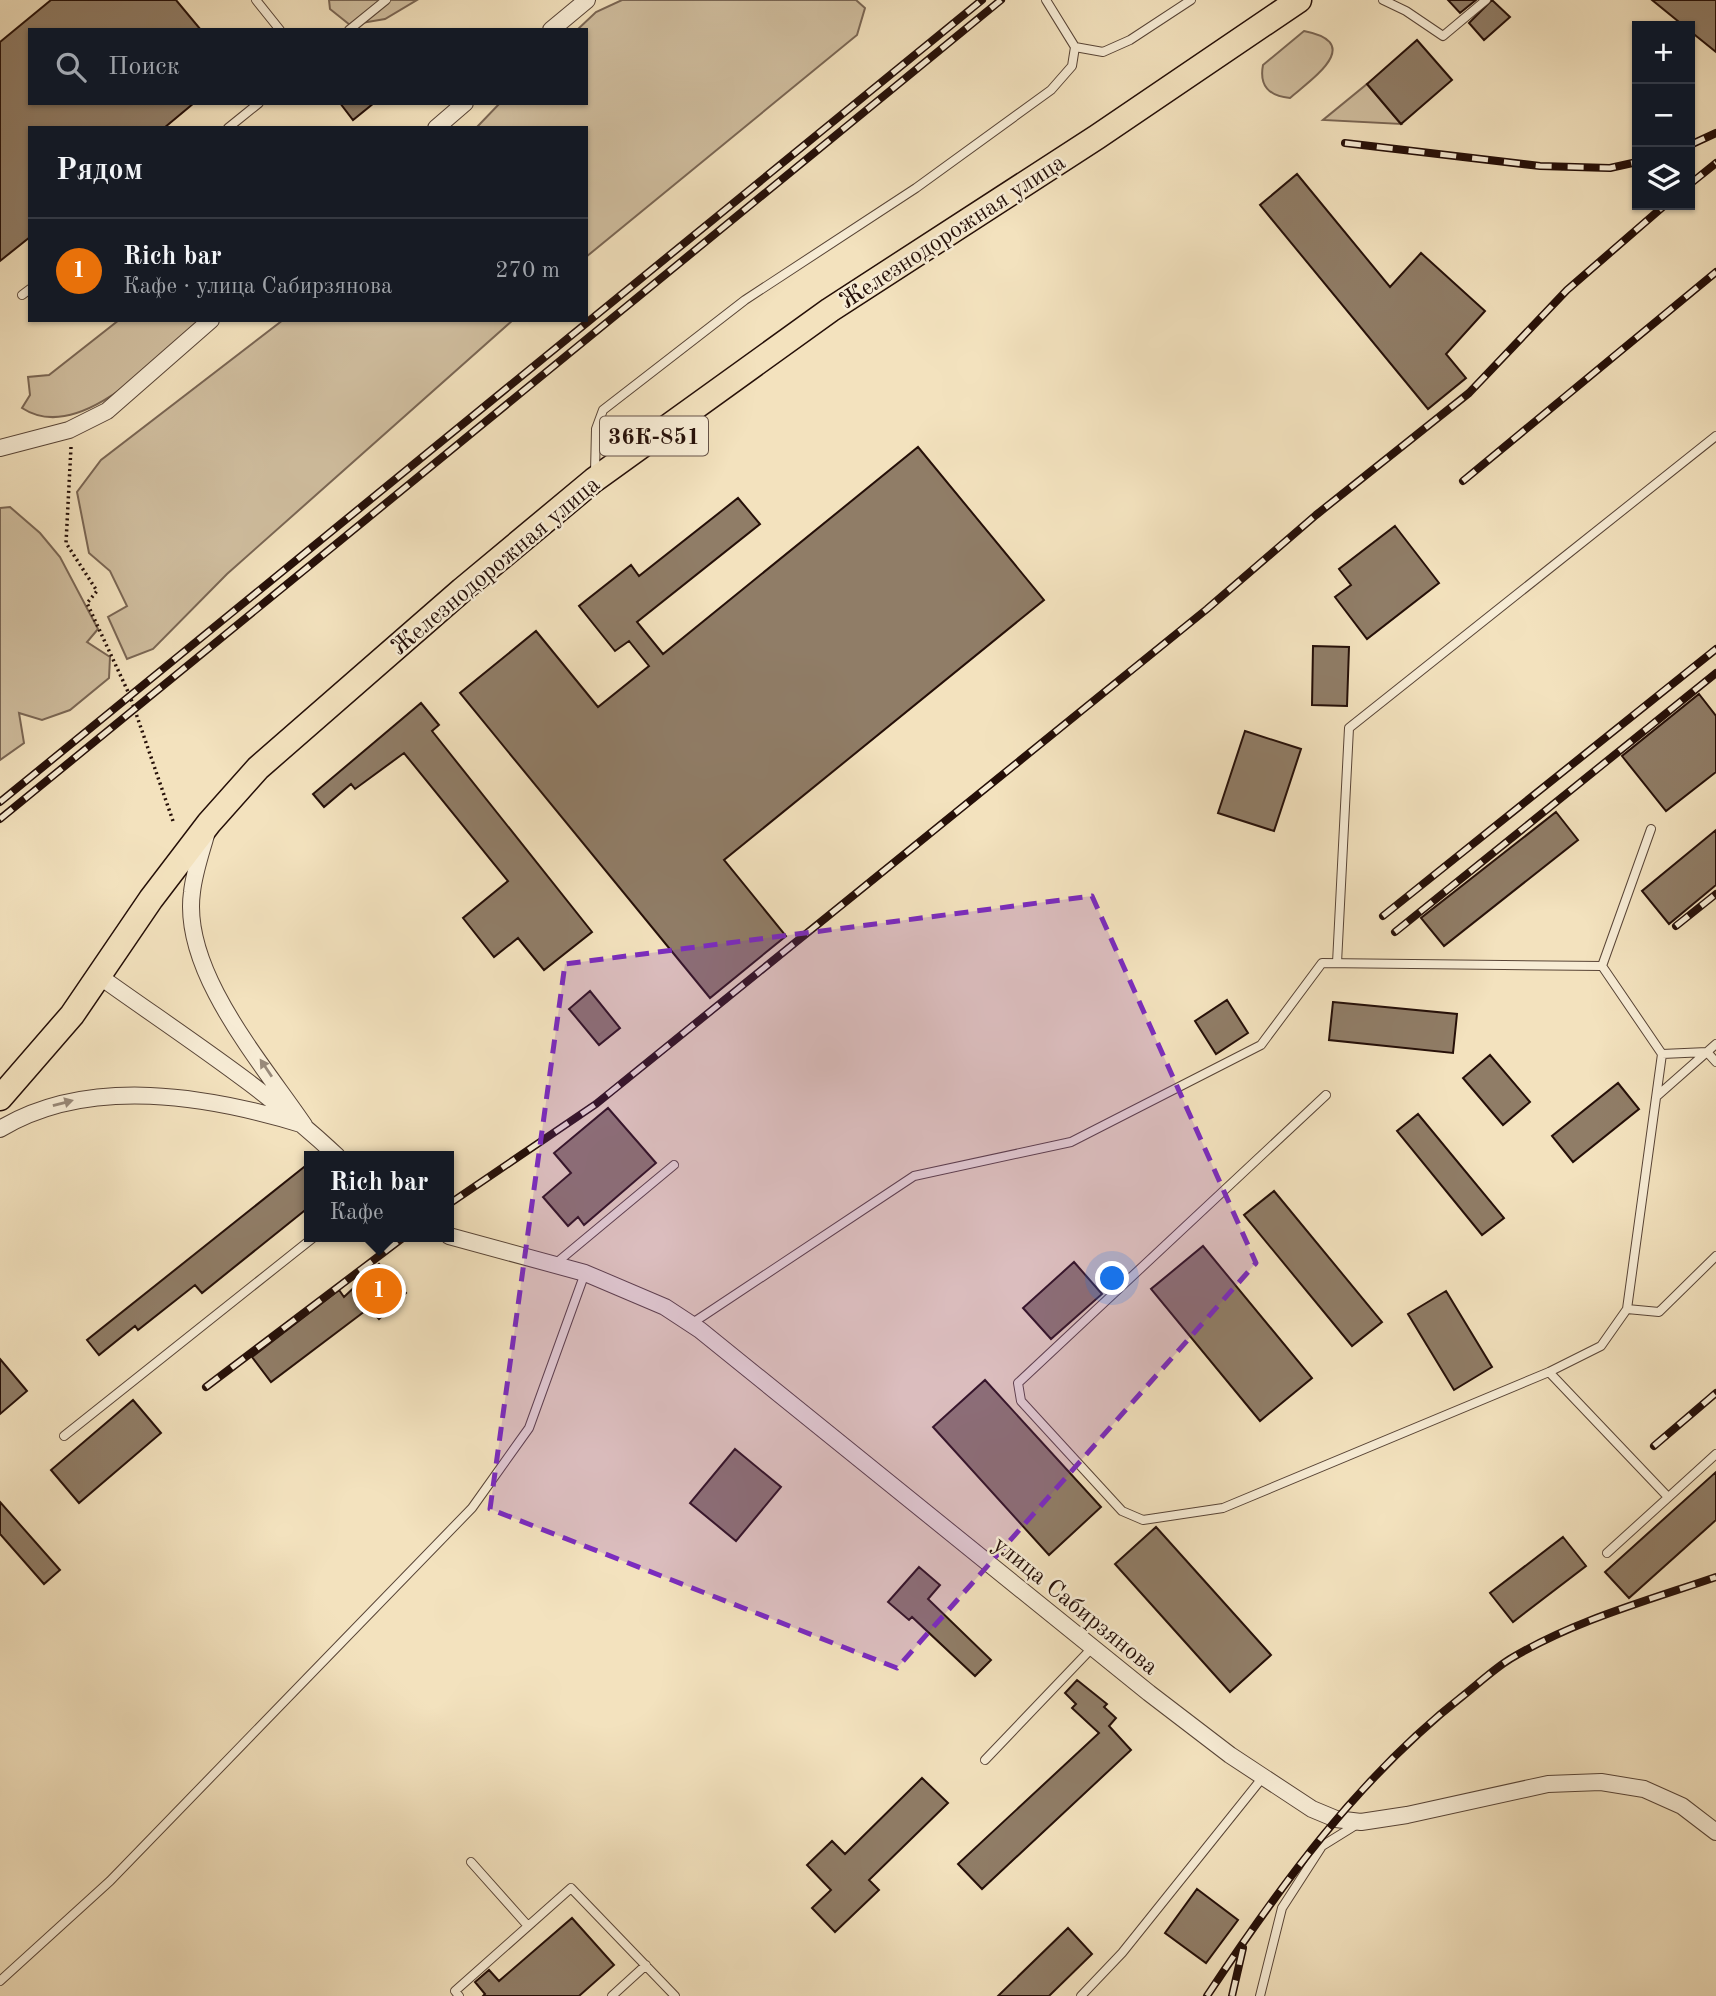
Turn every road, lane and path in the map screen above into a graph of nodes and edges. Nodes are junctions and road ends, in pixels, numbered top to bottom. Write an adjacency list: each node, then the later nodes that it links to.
1 (256, 0): 9 (lane)
2 (386, 0): 10 (lane)
3 (587, 0): 11 (street)
4 (1046, 0): 12 (lane)
5 (1191, 0): 12 (lane)
6 (1299, 0): 23 (main road, Железнодорожная улица / 36К-851)
7 (1383, 0): 8 (lane)
8 (1486, 0)
9 (279, 28)
10 (351, 28)
11 (553, 28)
12 (1075, 47): 23 (lane)
13 (257, 105): 15 (lane)
14 (462, 105): 16 (street)
15 (230, 126)
16 (438, 126)
17 (28, 290): 18 (lane)
18 (22, 295)
19 (209, 322): 20 (street)
20 (69, 430): 22 (street); 25 (path)
21 (1716, 436): 27 (lane)
22 (0, 448)
23 (594, 480): 24 (main road, Железнодорожная улица / 36К-851)
24 (209, 823): 29 (main road, Железнодорожная улица / 36К-851); 37 (street, one-way to 24)
25 (174, 824)
26 (1651, 829): 28 (lane)
27 (1337, 963): 28 (lane); 47 (lane)
28 (1602, 966): 32 (lane)
29 (99, 976): 36 (main road, Железнодорожная улица / 36К-851); 37 (street)
30 (1716, 1044): 31 (lane)
31 (1707, 1052): 32 (lane); 33 (lane); 35 (lane)
32 (1662, 1054): 35 (lane)
33 (1716, 1062)
34 (1326, 1095): 48 (lane)
35 (1657, 1096): 46 (lane)
36 (0, 1098)
37 (304, 1125): 38 (street, one-way to 37); 39 (street)
38 (0, 1129)
39 (332, 1151)
40 (674, 1165): 44 (lane)
41 (454, 1237): 44 (street, улица Сабирзянова)
42 (308, 1242): 49 (lane)
43 (1716, 1256): 46 (lane)
44 (554, 1265): 45 (street, улица Сабирзянова)
45 (584, 1273): 47 (street, улица Сабирзянова); 61 (lane)
46 (1627, 1309): 48 (lane)
47 (691, 1324): 53 (street, улица Сабирзянова)
48 (1549, 1372): 51 (lane)
49 (64, 1436)
50 (1716, 1454): 51 (lane)
51 (1668, 1497): 52 (lane)
52 (1607, 1553)
53 (1092, 1648): 54 (lane); 55 (street, улица Сабирзянова)
54 (985, 1760)
55 (1263, 1777): 56 (street, улица Сабирзянова); 65 (lane)
56 (1361, 1822): 57 (street, улица Сабирзянова); 66 (lane)
57 (1716, 1832)
58 (471, 1862): 59 (lane)
59 (528, 1926): 60 (lane); 62 (lane)
60 (646, 1965): 63 (lane); 64 (lane)
61 (0, 1980)
62 (459, 1996)
63 (612, 1996)
64 (675, 1996)
65 (1081, 1996)
66 (1259, 1996)

